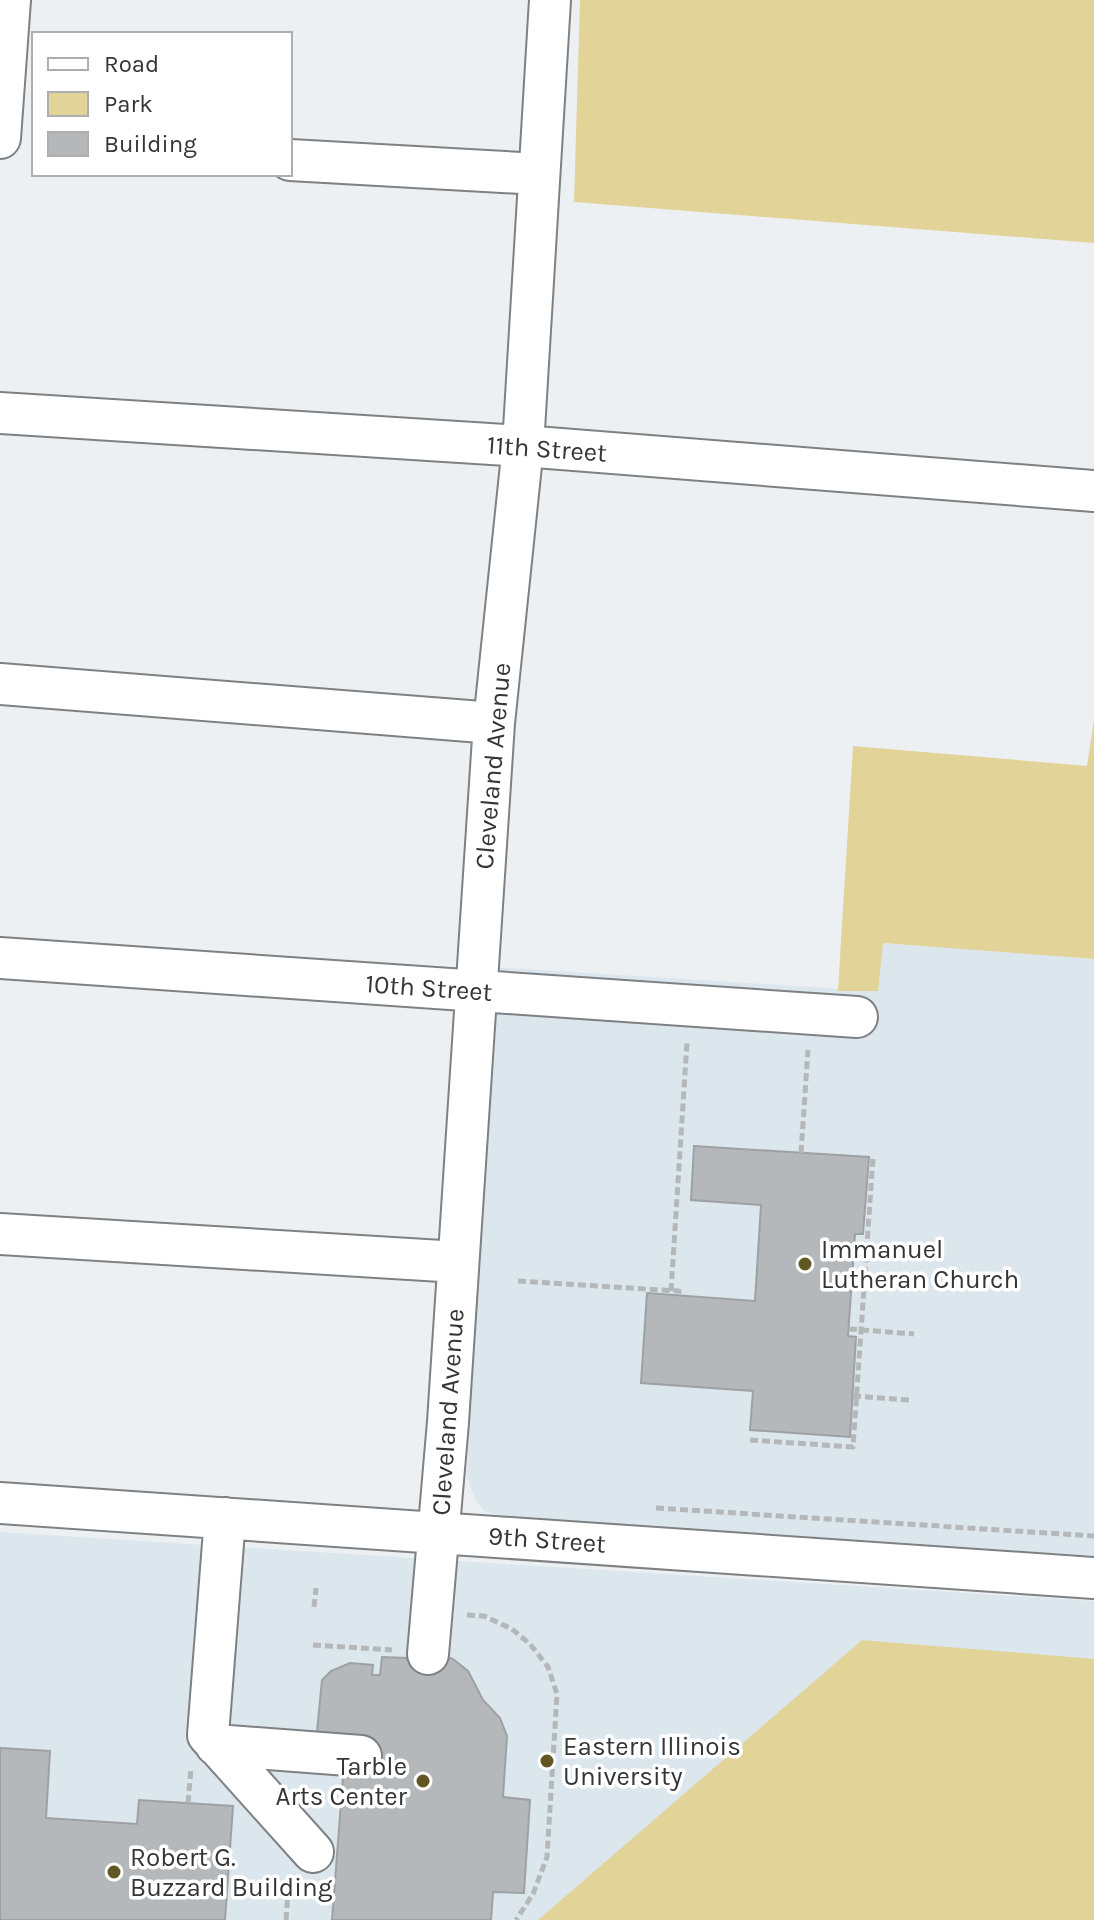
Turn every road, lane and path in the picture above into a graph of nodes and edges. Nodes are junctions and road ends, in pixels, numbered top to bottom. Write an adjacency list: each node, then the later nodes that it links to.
1 (10, 0): 3 (street)
2 (550, 0): 6 (street, Cleveland Avenue)
3 (0, 140): 4 (street)
4 (32, 145)
5 (292, 160): 6 (street)
6 (539, 174): 8 (street, Cleveland Avenue)
7 (0, 413): 8 (street, 11th Street)
8 (523, 446): 9 (street, 11th Street); 11 (street, Cleveland Avenue)
9 (1094, 491)
10 (0, 684): 11 (street)
11 (494, 723): 13 (street, Cleveland Avenue)
12 (0, 958): 13 (street, 10th Street)
13 (476, 991): 14 (street, 10th Street); 20 (street, Cleveland Avenue)
14 (810, 1014): 15 (street, 10th Street); 17 (path)
15 (857, 1017)
16 (687, 1029): 22 (path)
17 (801, 1153)
18 (873, 1158): 25 (path)
19 (0, 1234): 20 (street)
20 (458, 1262): 32 (street, Cleveland Avenue)
21 (518, 1281): 22 (path)
22 (671, 1291): 23 (path)
23 (679, 1296)
24 (849, 1329): 25 (path)
25 (861, 1330): 26 (path); 27 (path)
26 (914, 1334)
27 (854, 1396): 28 (path); 29 (path)
28 (909, 1400)
29 (750, 1440)
30 (0, 1503): 31 (street, 9th Street)
31 (225, 1518): 32 (street, 9th Street); 39 (street)
32 (439, 1532): 33 (street, 9th Street); 36 (street, Cleveland Avenue)
33 (1094, 1578)
34 (316, 1588): 35 (path)
35 (314, 1607)
36 (430, 1613): 38 (street, Cleveland Avenue); 45 (path)
37 (313, 1645): 38 (path)
38 (428, 1653)
39 (204, 1756): 40 (street); 41 (path); 44 (street)
40 (361, 1756)
41 (189, 1787): 42 (path); 43 (path)
42 (203, 1788)
43 (188, 1803)
44 (313, 1852)
45 (516, 1920)

